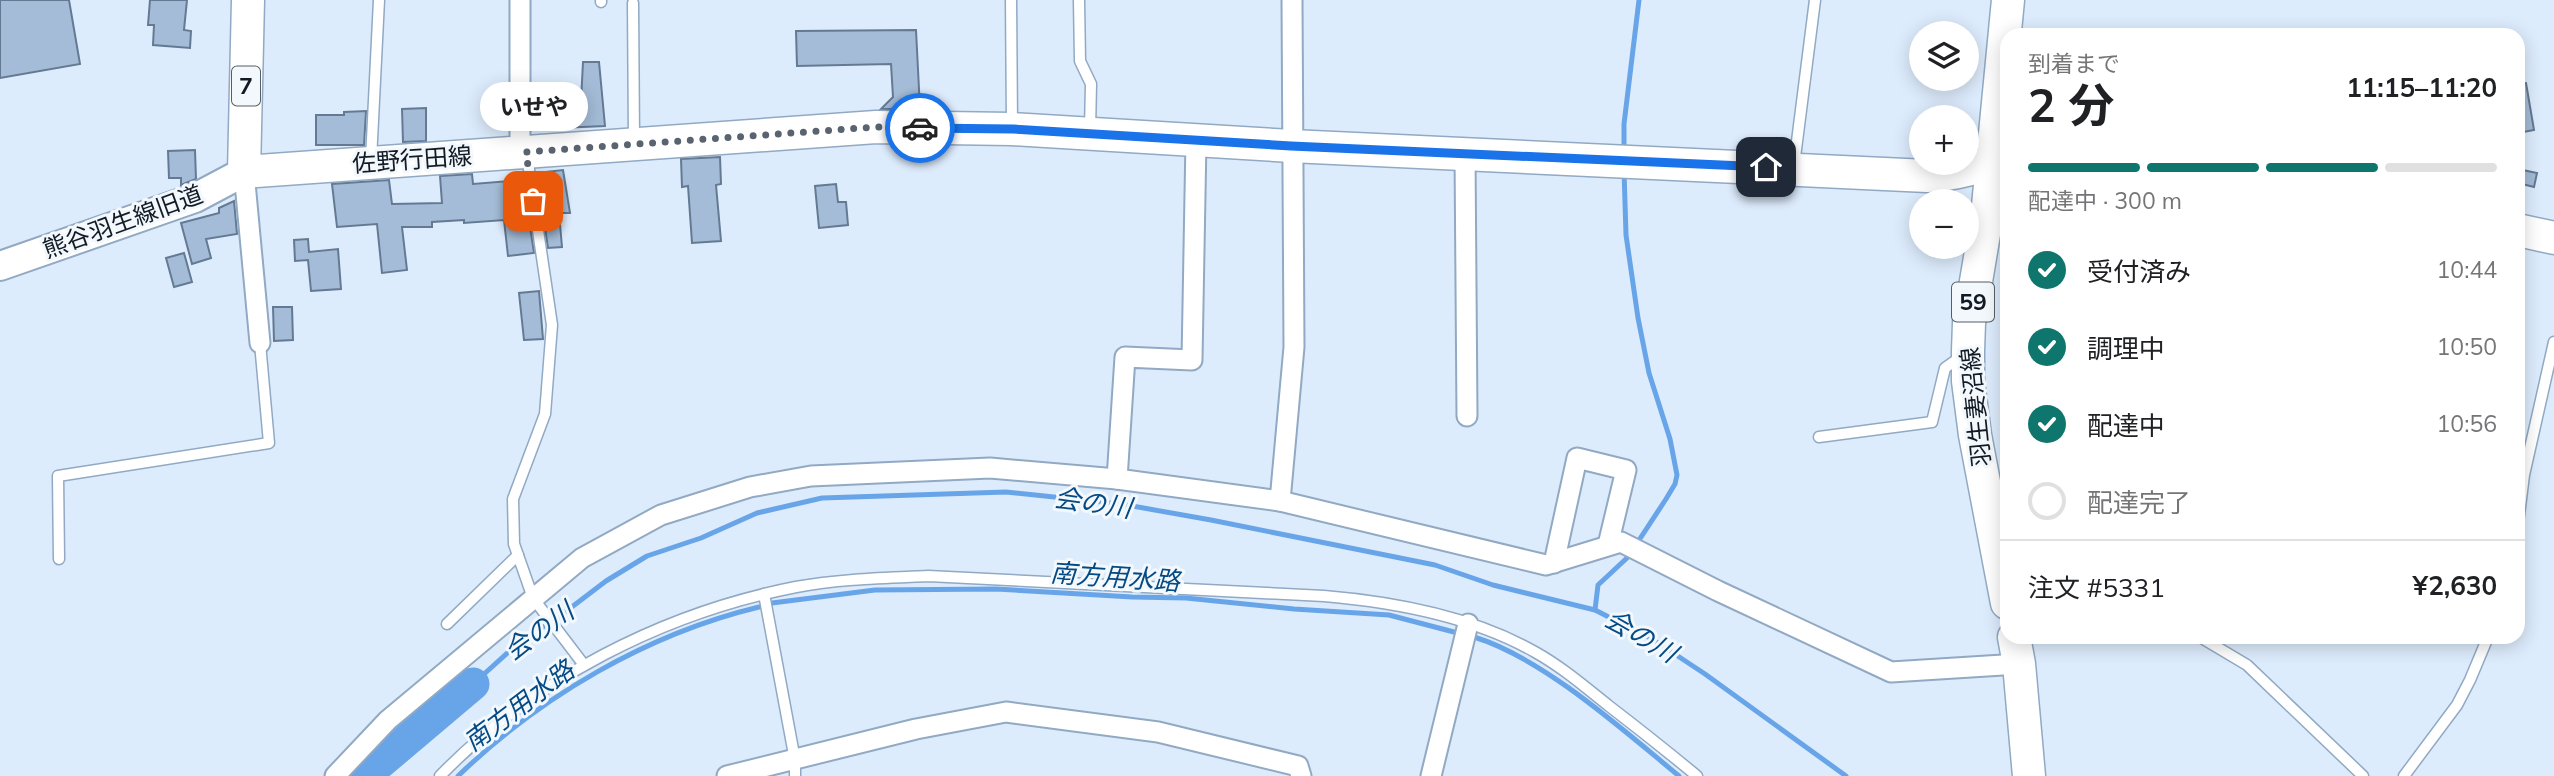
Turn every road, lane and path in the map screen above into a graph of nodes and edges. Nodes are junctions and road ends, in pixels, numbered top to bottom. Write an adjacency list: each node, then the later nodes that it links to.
1 (248, 0): 22 (main road, 7)
2 (379, 0): 20 (lane)
3 (520, 0): 17 (street)
4 (1011, 0): 11 (lane)
5 (1079, 0): 12 (lane)
6 (1292, 0): 16 (street)
7 (1815, 0): 21 (lane)
8 (2008, 0): 10 (main road, 羽生妻沼線 / 59)
9 (633, 3): 15 (lane)
10 (2006, 28)
11 (1013, 129): 12 (main road, 佐野行田線); 15 (main road, 佐野行田線)
12 (1090, 134): 13 (main road, 佐野行田線)
13 (1196, 140): 16 (main road, 佐野行田線); 32 (street)
14 (2000, 142): 19 (main road, 羽生妻沼線 / 59)
15 (634, 144): 17 (main road, 佐野行田線)
16 (1291, 146): 18 (main road, 佐野行田線); 33 (street)
17 (523, 152): 20 (main road, 佐野行田線); 36 (lane)
18 (1465, 154): 21 (main road, 佐野行田線); 29 (street)
19 (1999, 160): 21 (main road, 佐野行田線); 28 (main road, 羽生妻沼線 / 59)
20 (371, 163): 22 (main road, 佐野行田線)
21 (1793, 169)
22 (244, 172): 25 (street, 熊谷羽生線旧道); 27 (street)
23 (2525, 232): 24 (main road)
24 (2554, 238)
25 (0, 266)
26 (2554, 342): 31 (lane)
27 (260, 343): 37 (lane)
28 (1968, 351): 30 (lane); 35 (main road, 羽生妻沼線 / 59)
29 (1467, 416)
30 (1819, 437)
31 (2525, 475)
32 (1117, 480): 33 (street); 40 (street)
33 (1280, 501): 38 (street)
34 (1608, 545): 38 (street); 38 (street); 45 (street)
35 (2000, 549)
36 (518, 555): 40 (lane); 41 (lane)
37 (59, 559)
38 (1554, 563)
39 (764, 594): 42 (lane); 46 (lane); 47 (lane)
40 (533, 598): 46 (lane); 48 (street)
41 (447, 624)
42 (1468, 624): 52 (street); 53 (lane)
43 (2212, 644): 55 (lane)
44 (2485, 644): 56 (lane)
45 (2017, 651): 54 (main road)
46 (584, 665): 49 (lane)
47 (795, 768): 50 (street); 51 (street)
48 (335, 776)
49 (440, 776)
50 (727, 776)
51 (1301, 776)
52 (1431, 776)
53 (1698, 776)
54 (2029, 776)
55 (2362, 776)
56 (2404, 776)

